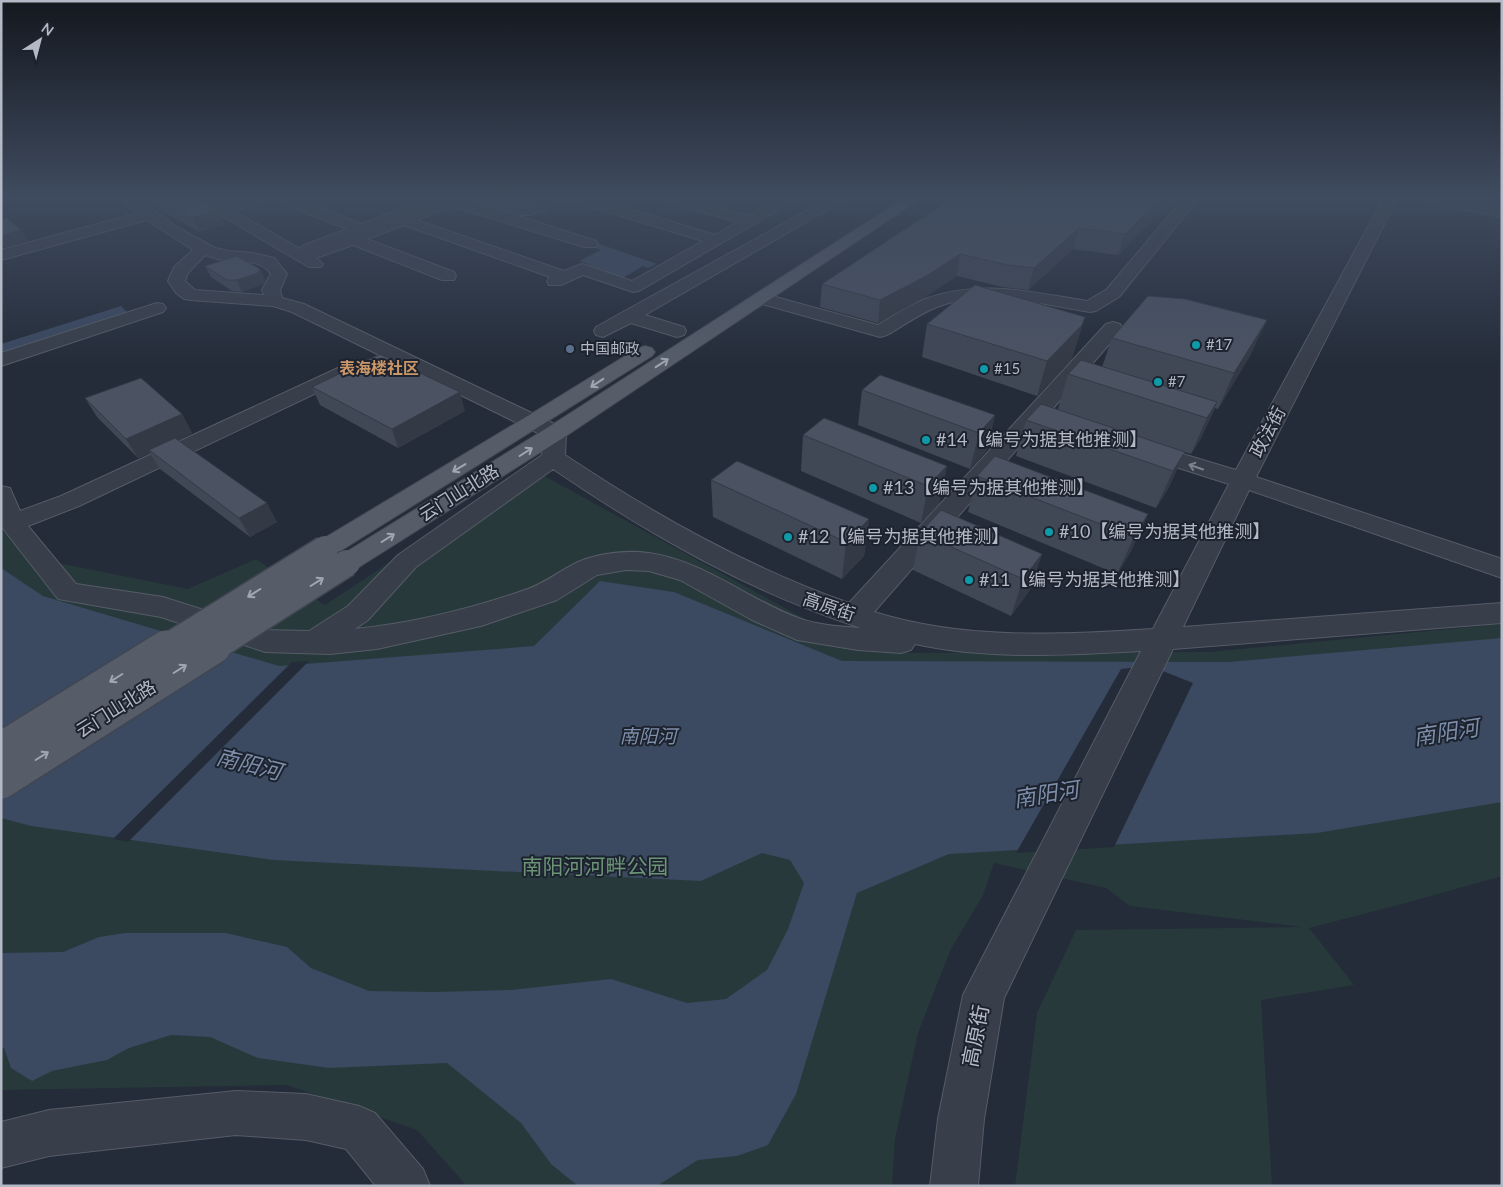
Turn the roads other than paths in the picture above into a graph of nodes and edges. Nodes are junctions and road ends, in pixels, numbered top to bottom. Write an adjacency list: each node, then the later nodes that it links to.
1 (197, 254): 17 (street, 高原街)
2 (220, 254): 13 (street)
3 (304, 254): 12 (street)
4 (401, 254): 14 (street)
5 (502, 254): 6 (street)
6 (690, 254)
7 (739, 254): 19 (street)
8 (801, 254): 21 (main road, 云门山北路)
9 (828, 254): 15 (main road, 云门山北路)
10 (1145, 254): 18 (street)
11 (1361, 254): 28 (street, 政法街)
12 (309, 257): 13 (street)
13 (273, 264): 17 (street)
14 (448, 276)
15 (761, 298): 18 (street); 26 (main road, 云门山北路, one-way to 15)
16 (816, 298): 18 (street)
17 (274, 300): 24 (street, 高原街)
18 (800, 309)
19 (629, 316): 21 (street); 22 (street)
20 (1111, 326): 34 (street)
21 (677, 331): 26 (main road, 云门山北路, one-way to 26)
22 (603, 332)
23 (1, 342): 25 (street)
24 (388, 352): 26 (street, 高原街); 30 (street)
25 (1, 360)
26 (548, 438): 31 (main road, 云门山北路); 34 (street, 高原街); 36 (street)
27 (1129, 453): 28 (street)
28 (1238, 489): 32 (street); 37 (street, 政法街)
29 (1, 493): 30 (street)
30 (12, 523): 36 (street)
31 (336, 556): 38 (main road, 云门山北路, one-way to 38, bridge); 39 (main road, 云门山北路, one-way to 31, bridge)
32 (1502, 569)
33 (1502, 613): 37 (street, 高原街)
34 (854, 616): 35 (street, 高原街)
35 (975, 641): 36 (street); 37 (street, 高原街)
36 (314, 642)
37 (1157, 653): 42 (street, 高原街)
38 (1, 749)
39 (1, 782)
40 (1, 1145): 41 (street)
41 (406, 1186)
42 (954, 1186)

